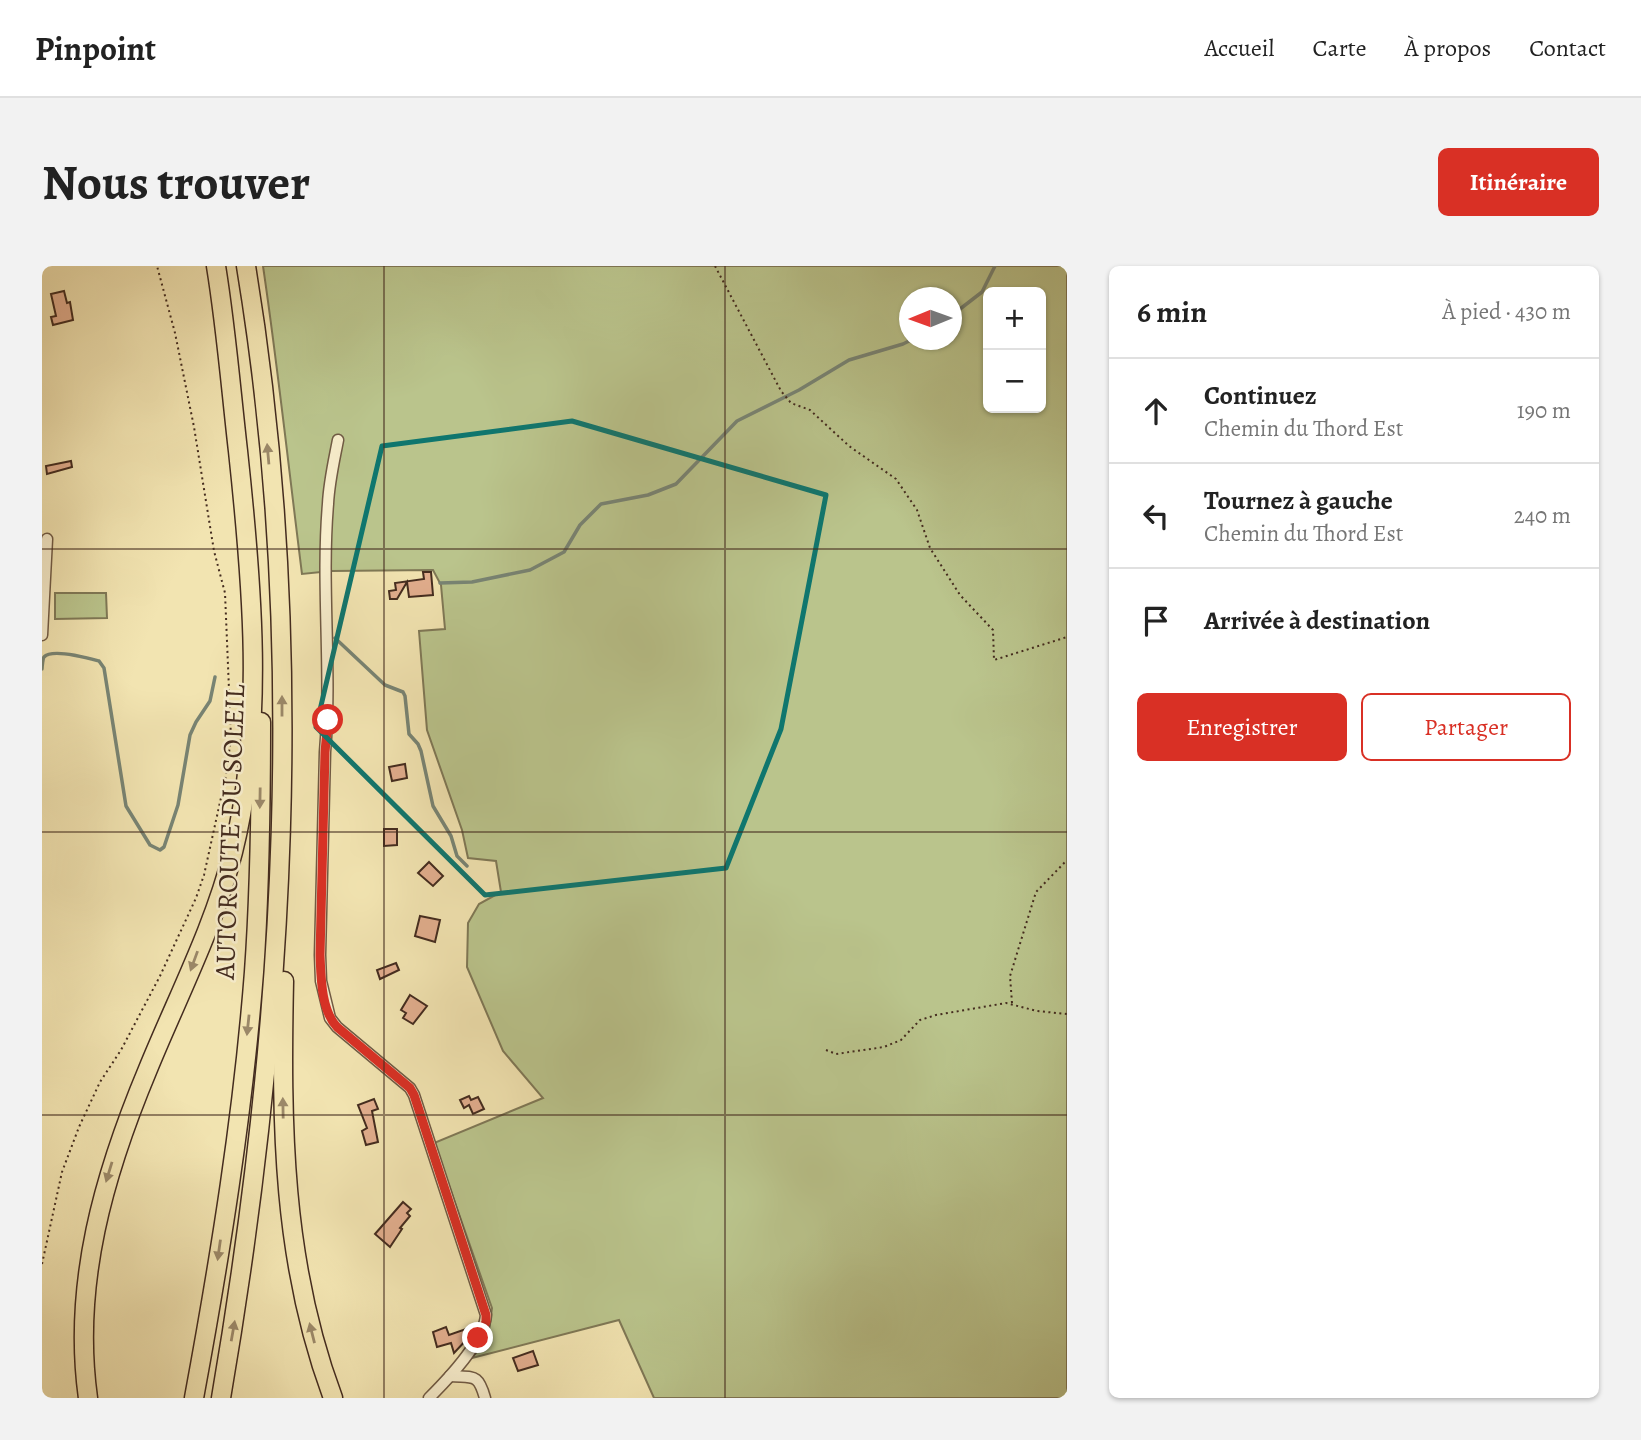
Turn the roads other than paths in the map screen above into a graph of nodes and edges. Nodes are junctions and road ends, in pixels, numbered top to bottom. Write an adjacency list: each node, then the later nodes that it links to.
1 (216, 266): 9 (highway, one-way to 9)
2 (223, 266): 10 (highway, AUTOROUTE DU SOLEIL, one-way to 10)
3 (246, 266): 7 (highway, AUTOROUTE DU SOLEIL, one-way to 3)
4 (338, 440): 8 (street)
5 (47, 539): 6 (street)
6 (42, 635)
7 (282, 848): 11 (highway, AUTOROUTE DU SOLEIL, one-way to 7); 12 (highway, one-way to 7)
8 (450, 1376): 13 (street); 14 (street)
9 (89, 1398)
10 (194, 1398)
11 (221, 1398)
12 (333, 1398)
13 (429, 1398)
14 (485, 1398)

